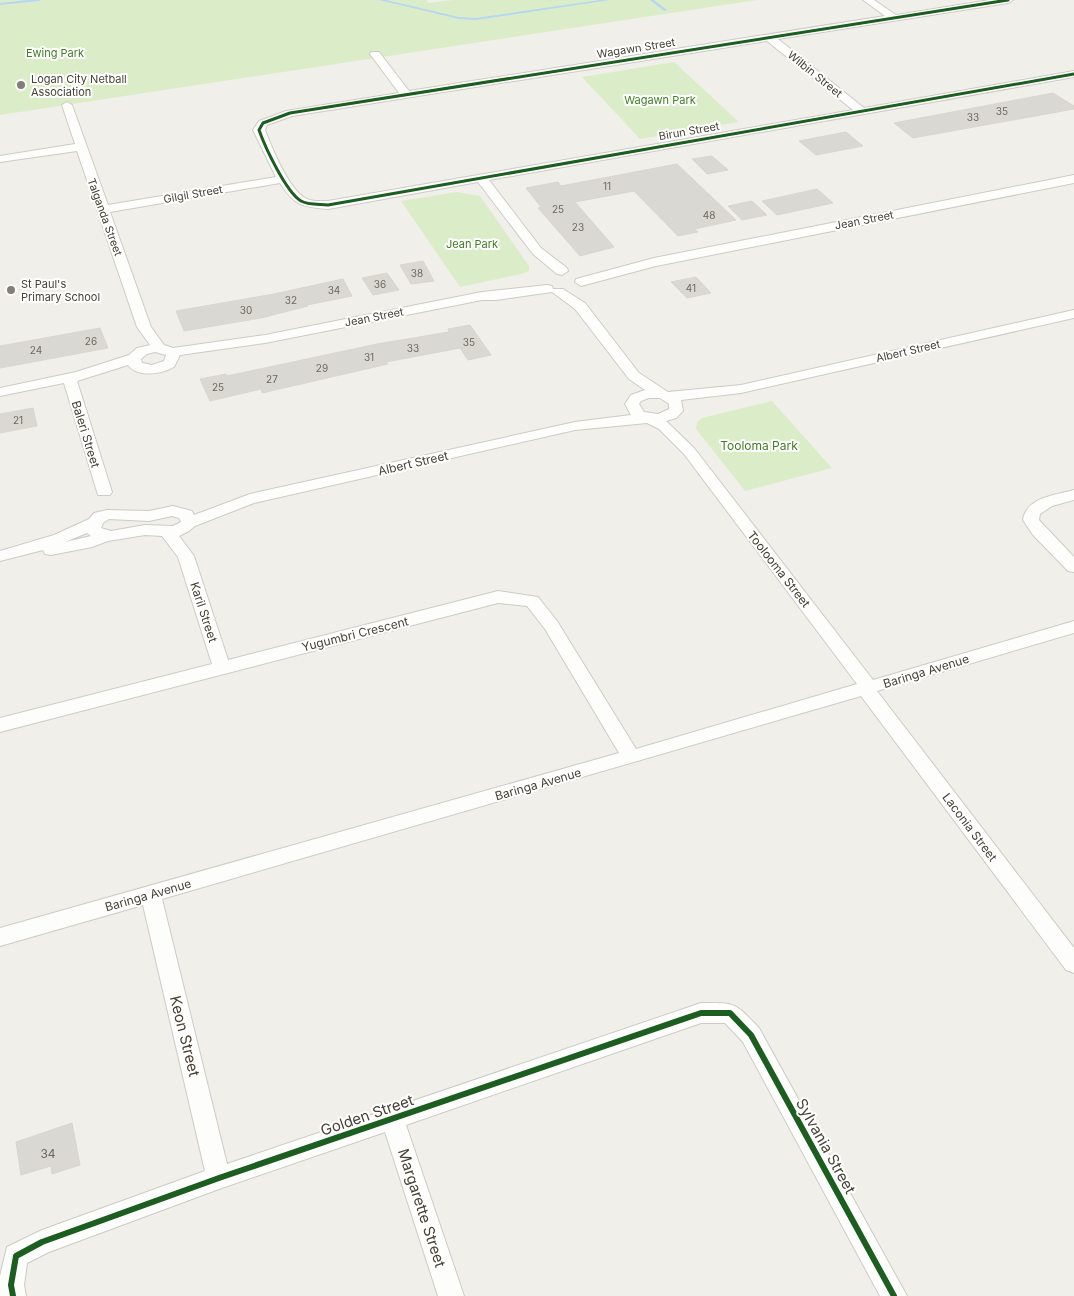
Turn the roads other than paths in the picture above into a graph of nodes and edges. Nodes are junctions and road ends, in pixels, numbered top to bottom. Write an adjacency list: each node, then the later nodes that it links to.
1 (868, 0): 3 (street)
2 (1008, 0): 3 (street, Wagawn Street)
3 (894, 18): 4 (street, Wagawn Street)
4 (770, 38): 9 (street, Wagawn Street); 11 (street, Wilbin Street)
5 (375, 54): 9 (street)
6 (1074, 74): 7 (street, Birun Street)
7 (1059, 77): 8 (street); 11 (street, Birun Street)
8 (1074, 87)
9 (406, 95): 14 (street, Wagawn Street)
10 (66, 106): 12 (street, Talganda Street)
11 (861, 111): 15 (street, Birun Street)
12 (80, 147): 13 (street); 17 (street, Talganda Street)
13 (0, 159)
14 (283, 178): 15 (street, Birun Street); 17 (street, Gilgil Street)
15 (481, 178): 18 (street)
16 (1074, 179): 19 (street, Jean Street)
17 (102, 210): 23 (street, Talganda Street)
18 (537, 251): 19 (street); 20 (street)
19 (572, 279): 20 (street, Jean Street); 20 (street, Jean Street); 21 (street)
20 (546, 281): 21 (street); 24 (street, Jean Street)
21 (580, 306): 26 (street)
22 (1074, 314): 28 (street, Albert Street)
23 (144, 327): 24 (street, Talganda Street); 25 (street, Talganda Street)
24 (168, 353): 25 (street); 25 (street)
25 (138, 359): 27 (street)
26 (634, 376): 30 (street); 31 (street)
27 (74, 377): 29 (street); 36 (street, Baleri Street)
28 (741, 389): 30 (street, Albert Street); 32 (street, Albert Street)
29 (0, 392)
30 (663, 395): 31 (street, Albert Street); 32 (street)
31 (634, 401): 33 (street); 34 (street, Albert Street)
32 (674, 412): 33 (street, Albert Street); 35 (street, Toolooma Street)
33 (649, 419): 34 (street, Albert Street); 35 (street, Toolooma Street)
34 (575, 426): 40 (street, Albert Street)
35 (689, 451): 47 (street, Toolooma Street)
36 (104, 491): 38 (street, Baleri Street); 39 (street, Baleri Street)
37 (1074, 495): 44 (street)
38 (118, 513): 39 (street, Albert Street); 40 (street, Albert Street)
39 (97, 520): 41 (street); 42 (street, Albert Street)
40 (179, 523): 41 (street, Albert Street); 46 (street, Karil Street)
41 (107, 535): 42 (street, Albert Street)
42 (20, 552): 43 (street, Albert Street)
43 (0, 556)
44 (1074, 567)
45 (1074, 626): 47 (street, Baringa Avenue)
46 (222, 668): 48 (street, Yugumbri Crescent); 49 (street, Yugumbri Crescent)
47 (867, 688): 49 (street, Baringa Avenue); 52 (street, Laconia Street)
48 (0, 725)
49 (631, 757): 50 (street, Baringa Avenue)
50 (151, 894): 51 (street, Baringa Avenue); 55 (street, Keon Street)
51 (0, 937)
52 (1074, 964)
53 (730, 1013): 54 (street, Golden Street); 58 (street, Sylvania Street)
54 (393, 1120): 55 (street, Golden Street); 57 (street, Margarette Street)
55 (219, 1178): 56 (street, Golden Street)
56 (13, 1296)
57 (451, 1296)
58 (894, 1296)

